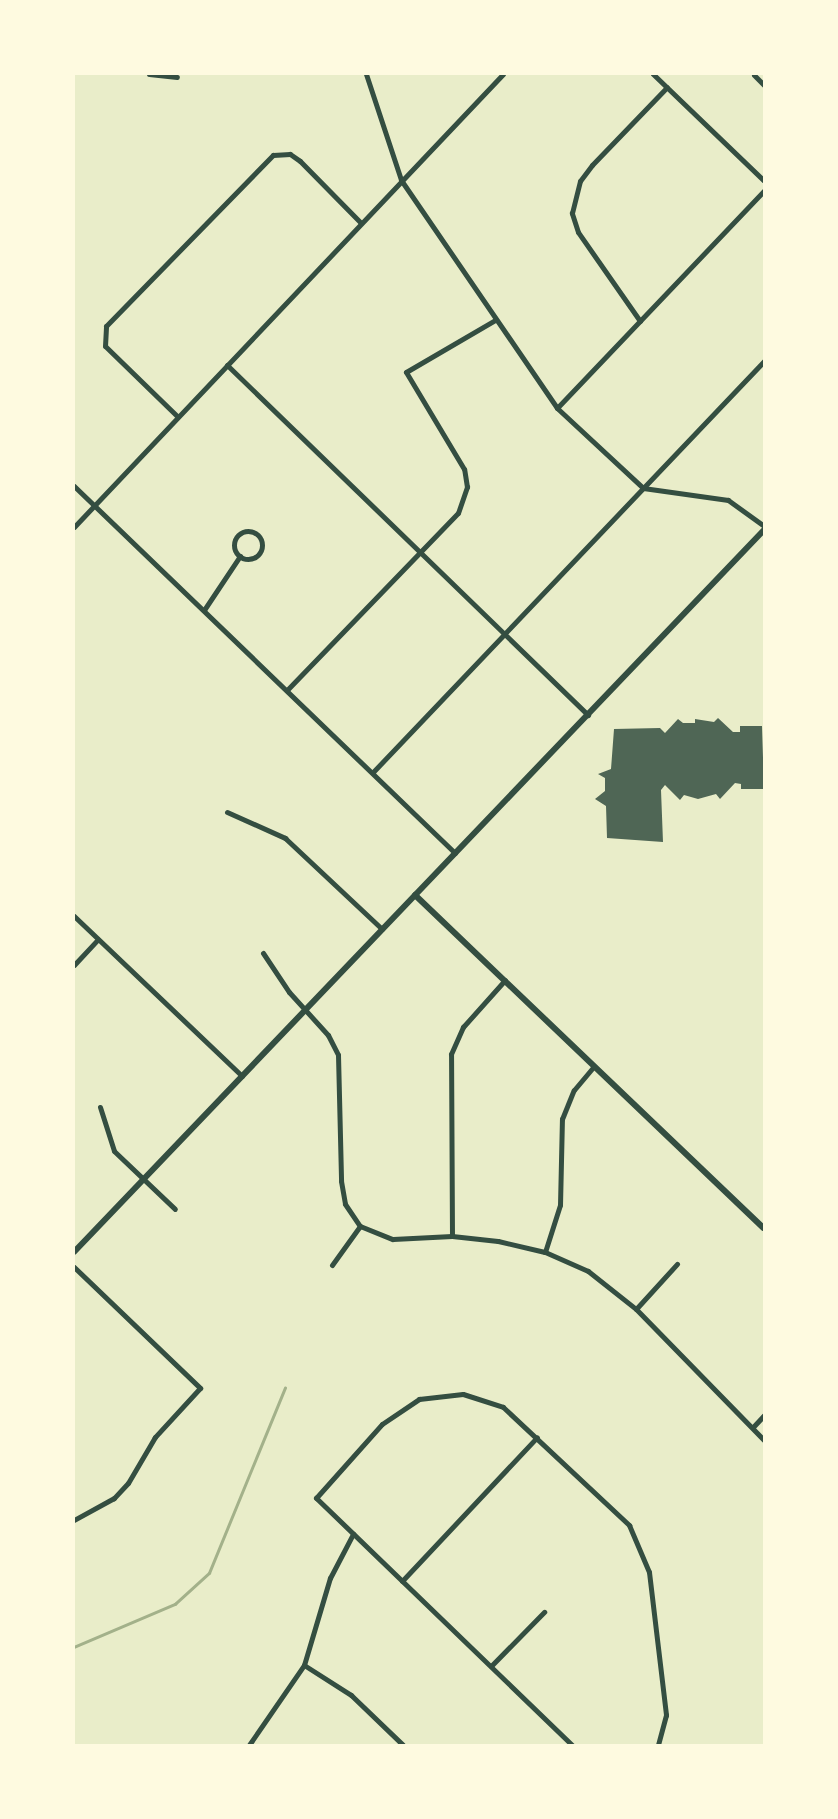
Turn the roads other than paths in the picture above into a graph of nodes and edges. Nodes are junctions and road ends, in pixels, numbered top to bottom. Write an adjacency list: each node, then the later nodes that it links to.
1 (149, 74): 6 (street)
2 (366, 74): 11 (street)
3 (503, 74): 11 (street)
4 (653, 74): 8 (street)
5 (754, 75): 7 (street)
6 (177, 78)
7 (765, 85)
8 (667, 87): 10 (street); 16 (street)
9 (765, 169): 10 (street)
10 (758, 175): 12 (street)
11 (401, 180): 14 (street); 15 (street)
12 (765, 181)
13 (765, 191): 16 (street)
14 (360, 222): 18 (street); 20 (street)
15 (495, 320): 19 (street); 26 (street)
16 (640, 321): 19 (street)
17 (765, 361): 22 (street)
18 (227, 365): 20 (street); 26 (street)
19 (557, 408): 22 (street)
20 (177, 416): 23 (street)
21 (74, 486): 23 (street)
22 (643, 488): 25 (street); 29 (street)
23 (94, 506): 24 (street); 28 (street)
24 (74, 527)
25 (765, 528): 31 (street)
26 (421, 552): 29 (street); 30 (street)
27 (240, 556): 27 (street); 28 (street)
28 (204, 610): 30 (street)
29 (504, 633): 31 (street); 32 (street)
30 (287, 690): 32 (street)
31 (588, 715): 34 (street)
32 (373, 772): 34 (street)
33 (227, 812): 37 (street)
34 (455, 853): 35 (street)
35 (415, 895): 37 (street); 41 (street)
36 (74, 916): 38 (street)
37 (382, 929): 42 (street)
38 (98, 939): 40 (street); 44 (street)
39 (263, 953): 42 (street)
40 (74, 965)
41 (505, 980): 43 (street); 50 (street)
42 (304, 1010): 44 (street); 48 (street)
43 (594, 1066): 49 (street); 52 (street)
44 (242, 1076): 46 (street)
45 (100, 1107): 46 (street)
46 (143, 1180): 47 (street); 51 (street)
47 (175, 1209)
48 (360, 1226): 50 (street); 54 (street)
49 (765, 1228)
50 (452, 1236): 52 (street)
51 (74, 1252)
52 (545, 1252): 56 (street)
53 (677, 1264): 56 (street)
54 (332, 1265)
55 (74, 1267): 61 (street)
56 (636, 1309): 58 (street)
57 (765, 1415): 58 (street)
58 (753, 1427): 60 (street)
59 (537, 1437): 62 (street); 63 (street); 70 (street)
60 (765, 1440)
61 (74, 1520)
62 (354, 1534): 63 (street); 65 (street)
63 (401, 1581): 66 (street)
64 (544, 1612): 66 (street)
65 (304, 1665): 67 (street); 68 (street)
66 (491, 1666): 69 (street)
67 (249, 1745)
68 (403, 1745)
69 (572, 1745)
70 (659, 1745)

